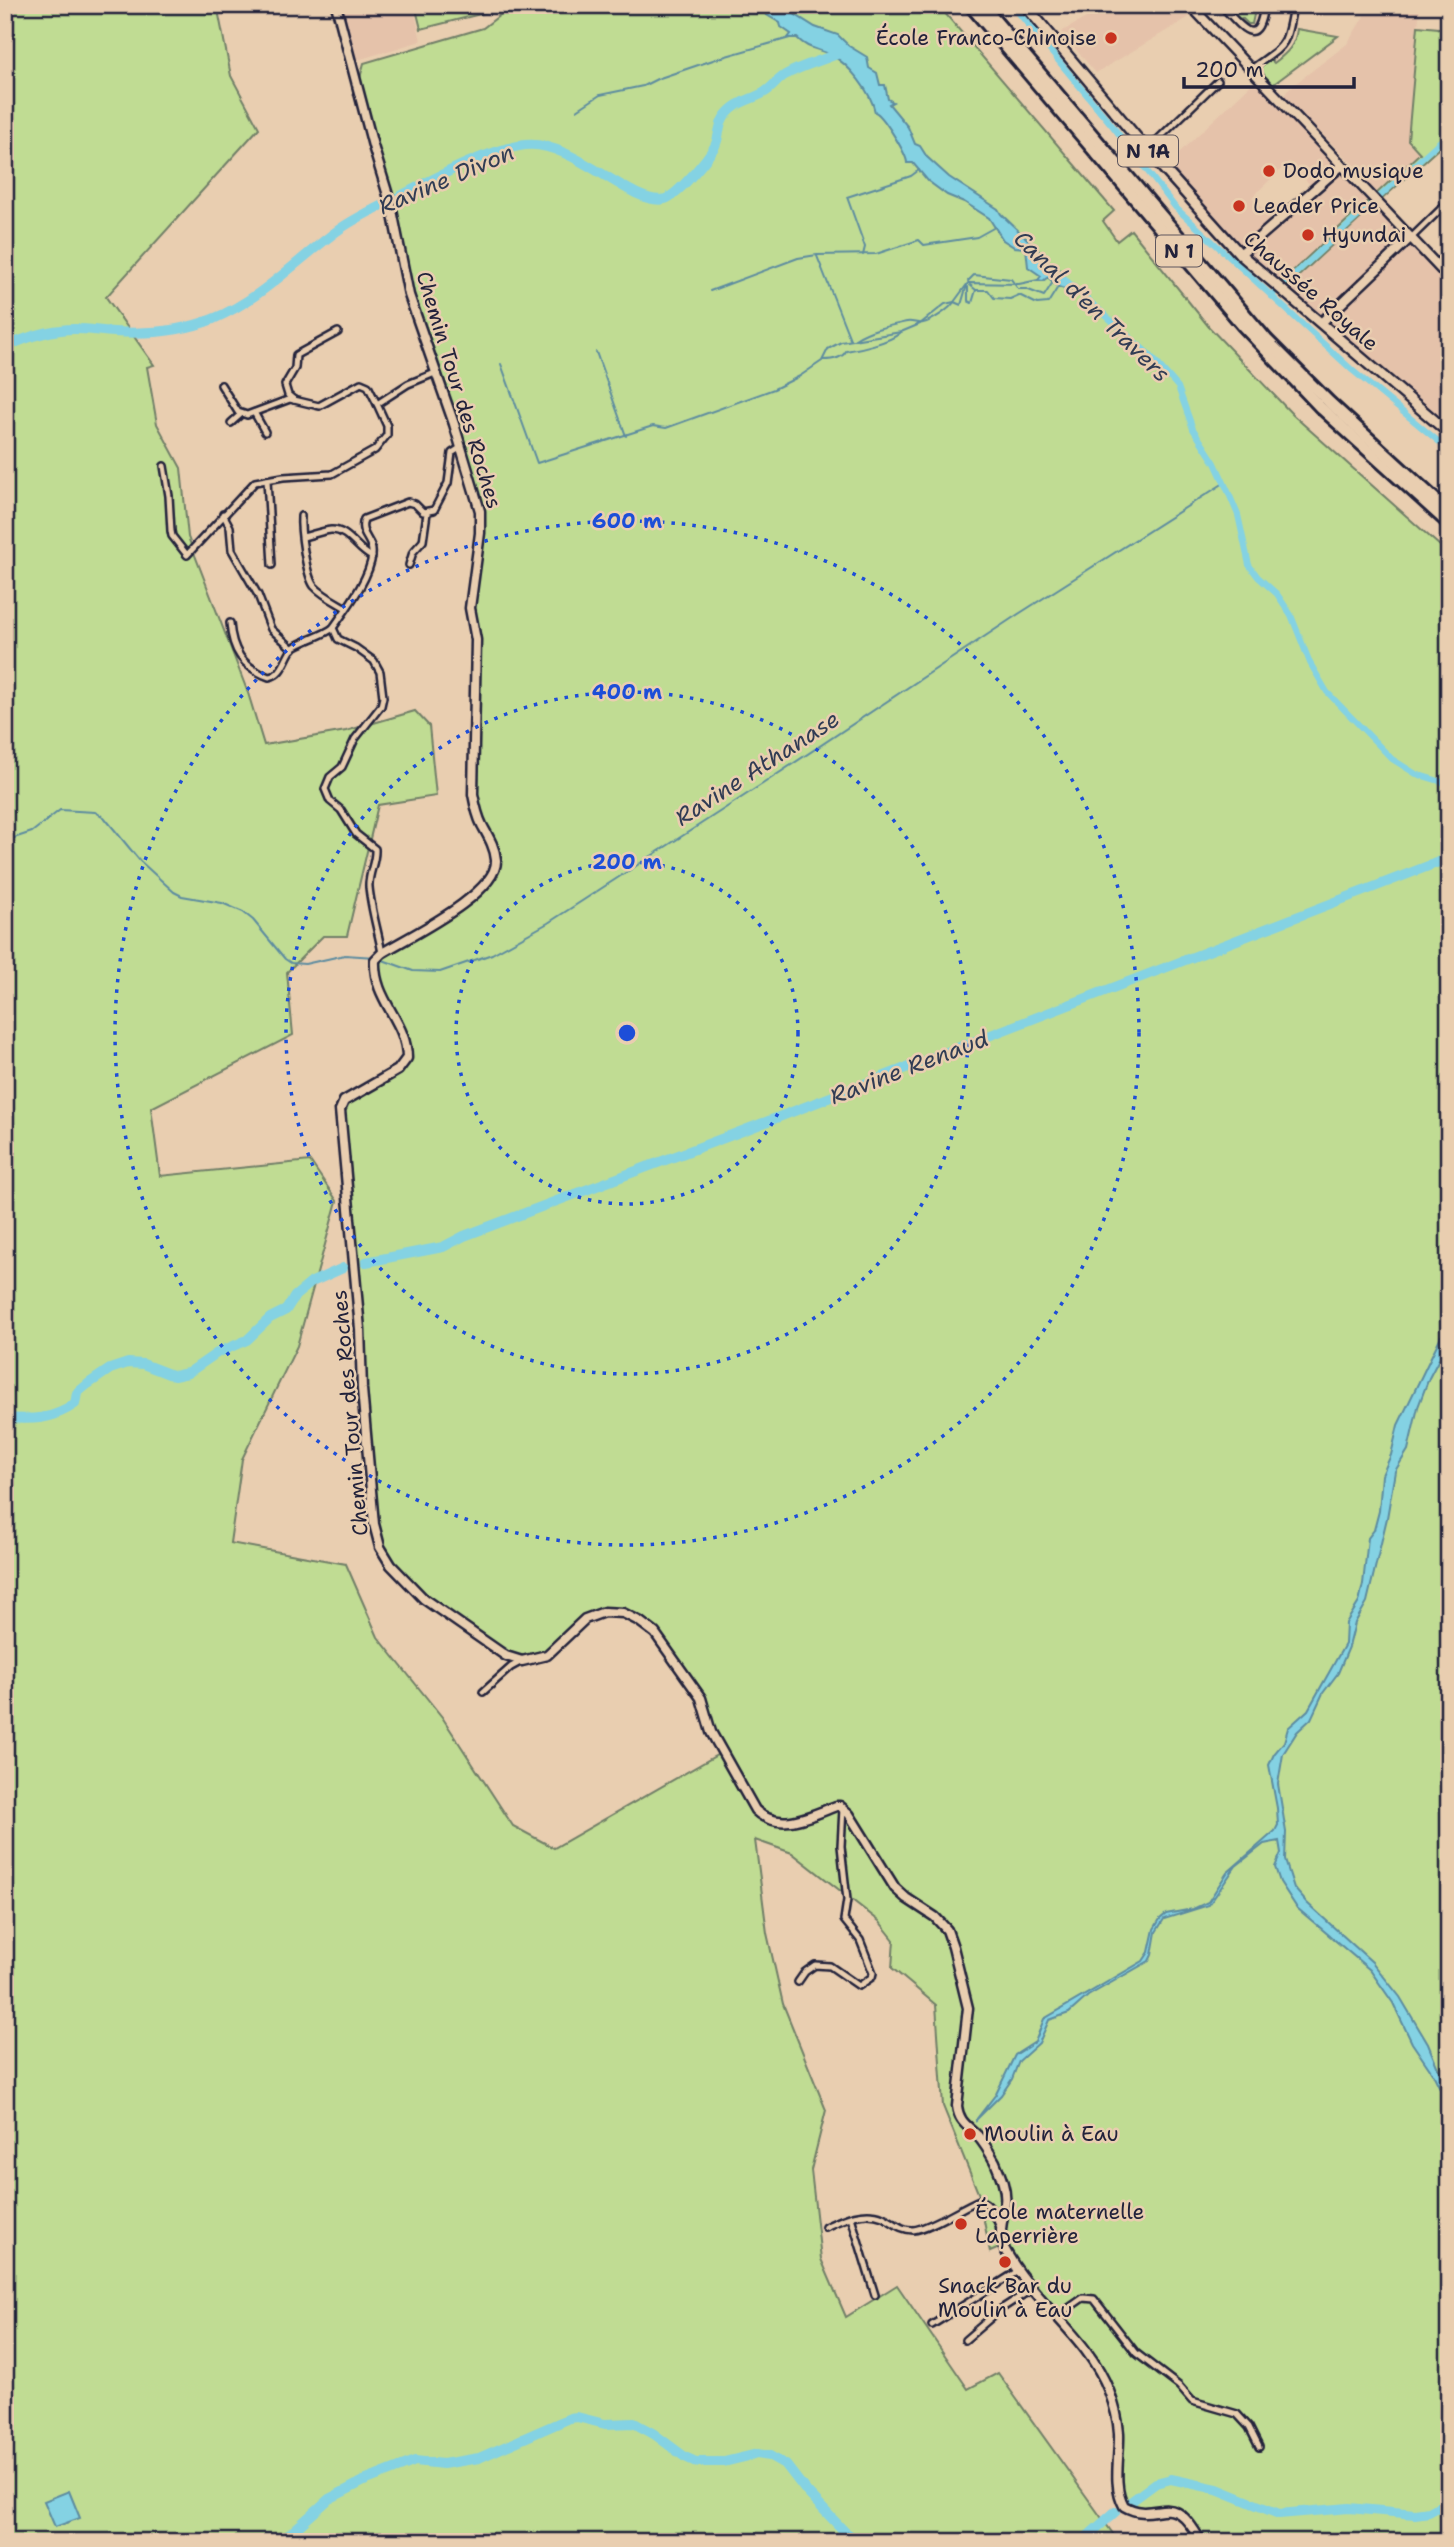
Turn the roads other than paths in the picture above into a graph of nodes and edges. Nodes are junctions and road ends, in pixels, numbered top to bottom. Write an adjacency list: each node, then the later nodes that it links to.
1 (336, 5): 19 (street, Chemin Tour des Roches)
2 (970, 5): 35 (highway, N 1)
3 (982, 5): 31 (highway, N 1)
4 (1025, 5): 11 (main road, Chaussée Royale / N 1A)
5 (1190, 5): 9 (street)
6 (1221, 5): 7 (street)
7 (1264, 5)
8 (1293, 5): 9 (street)
9 (1250, 70): 12 (street)
10 (1218, 81): 11 (street)
11 (1147, 150): 15 (main road, Chaussée Royale / N 1A)
12 (1341, 166): 14 (street); 15 (street)
13 (1449, 201): 14 (street)
14 (1410, 238): 16 (street); 17 (street)
15 (1240, 254): 17 (main road, Chaussée Royale / N 1A)
16 (1449, 278)
17 (1321, 323): 27 (main road, Chaussée Royale / N 1A)
18 (338, 332): 21 (street)
19 (435, 373): 22 (street); 28 (street, Chemin Tour des Roches)
20 (221, 385): 23 (street)
21 (294, 400): 22 (street); 24 (street)
22 (377, 404): 30 (street)
23 (241, 414): 24 (street); 25 (street)
24 (256, 414): 26 (street)
25 (231, 423)
26 (265, 432)
27 (1449, 433)
28 (460, 448): 32 (street); 44 (street, Chemin Tour des Roches)
29 (164, 467): 33 (street)
30 (267, 480): 33 (street); 38 (street)
31 (1449, 512)
32 (427, 513): 37 (street); 39 (street)
33 (222, 514): 43 (street)
34 (301, 516): 36 (street)
35 (1449, 524)
36 (303, 537): 37 (street); 40 (street)
37 (372, 556): 40 (street)
38 (272, 565)
39 (409, 565)
40 (346, 608): 42 (street)
41 (230, 623): 43 (street)
42 (333, 628): 43 (street); 44 (street)
43 (293, 649)
44 (382, 953): 45 (street, Chemin Tour des Roches)
45 (522, 1661): 46 (street); 47 (street)
46 (483, 1692)
47 (844, 1808): 48 (street); 51 (street)
48 (798, 1982)
49 (853, 2216): 50 (street); 51 (street); 54 (street)
50 (825, 2227)
51 (1000, 2227): 52 (street)
52 (1018, 2271): 53 (street); 56 (street)
53 (1032, 2289): 55 (street); 57 (street)
54 (875, 2295)
55 (1056, 2317): 58 (street); 59 (street)
56 (932, 2325)
57 (965, 2340)
58 (1259, 2447)
59 (1200, 2542)

